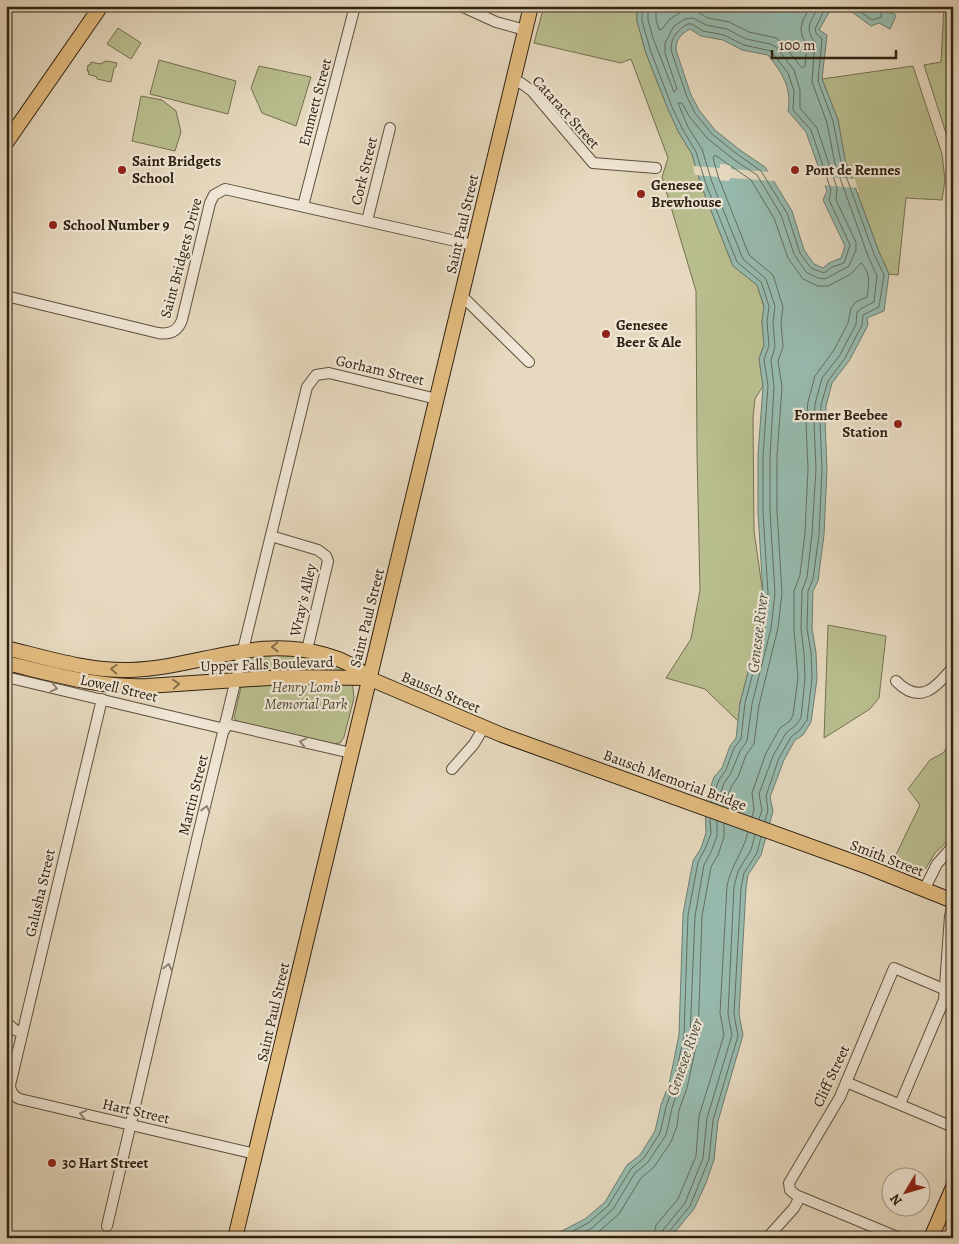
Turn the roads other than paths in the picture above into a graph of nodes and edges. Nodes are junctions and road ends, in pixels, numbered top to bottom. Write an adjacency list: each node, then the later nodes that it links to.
1 (102, 6): 8 (main road)
2 (355, 6): 10 (street, Emmett Street)
3 (461, 6): 5 (street)
4 (531, 6): 5 (main road, Saint Paul Street)
5 (525, 30): 6 (main road, Saint Paul Street)
6 (514, 80): 9 (street, Cataract Street); 12 (main road, Saint Paul Street)
7 (390, 128): 11 (street, Cork Street)
8 (6, 143)
9 (656, 168)
10 (303, 206): 11 (street, Saint Bridgets Drive); 13 (street, Saint Bridgets Drive)
11 (367, 221): 12 (street, Saint Bridgets Drive)
12 (473, 245): 14 (main road, Saint Paul Street)
13 (6, 296)
14 (462, 296): 15 (street); 17 (main road, Saint Paul Street)
15 (529, 362)
16 (316, 375): 17 (street, Gorham Street); 18 (street, Martin Street)
17 (437, 399): 25 (main road, Saint Paul Street)
18 (271, 536): 20 (street, Wray's Alley); 21 (street, Martin Street)
19 (6, 648): 21 (main road, Upper Falls Boulevard, one-way to 19)
20 (307, 650): 21 (main road, Upper Falls Boulevard, one-way to 21); 25 (main road, Upper Falls Boulevard)
21 (244, 651): 26 (street, Martin Street)
22 (6, 663): 26 (main road, Upper Falls Boulevard, one-way to 26)
23 (953, 667): 27 (street)
24 (6, 677): 28 (street, Lowell Street, one-way to 28)
25 (368, 678): 26 (main road, Upper Falls Boulevard); 30 (main road, Bausch Street); 32 (main road, Saint Paul Street)
26 (237, 679): 29 (street, Martin Street)
27 (896, 681)
28 (102, 699): 29 (street, Lowell Street); 40 (street, Galusha Street)
29 (226, 726): 32 (street, Lowell Street, one-way to 29); 44 (street, Martin Street, one-way to 29)
30 (484, 727): 31 (main road, Bausch Street); 33 (street)
31 (502, 735): 35 (main road, Bausch Memorial Bridge)
32 (351, 753): 46 (main road, Saint Paul Street)
33 (452, 769)
34 (953, 846): 36 (street)
35 (837, 857): 36 (main road, Smith Street)
36 (924, 890): 37 (main road, Smith Street)
37 (953, 903): 38 (street)
38 (949, 992): 41 (street, Cliff Street); 43 (street)
39 (6, 1022): 40 (street)
40 (22, 1033): 42 (street, Galusha Street)
41 (846, 1082): 43 (street); 48 (street, Cliff Street)
42 (13, 1094): 44 (street, Hart Street, one-way to 42)
43 (900, 1104): 45 (street)
44 (130, 1125): 46 (street, Hart Street); 50 (street, Martin Street)
45 (953, 1127)
46 (255, 1154): 51 (main road, Saint Paul Street)
47 (953, 1187): 54 (main road)
48 (800, 1197): 52 (street); 53 (street)
49 (953, 1225): 55 (main road)
50 (107, 1226)
51 (235, 1238)
52 (767, 1238)
53 (900, 1238)
54 (931, 1238)
55 (947, 1238)

